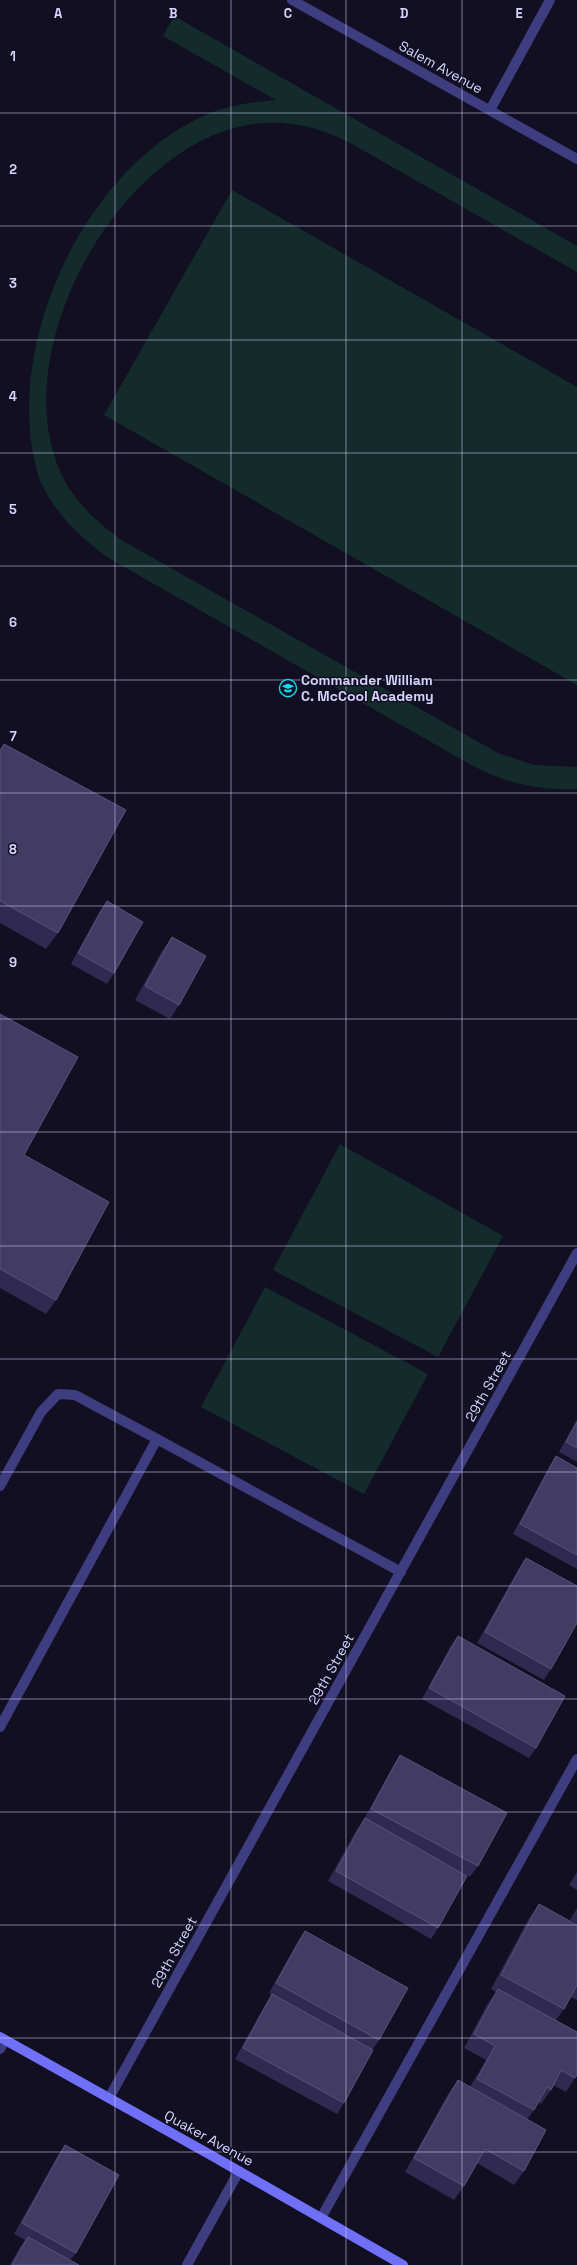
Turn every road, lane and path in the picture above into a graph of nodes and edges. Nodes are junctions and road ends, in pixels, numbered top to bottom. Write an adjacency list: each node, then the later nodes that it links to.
1 (292, 0): 3 (street, Salem Avenue)
2 (550, 0): 3 (street)
3 (490, 110): 4 (street, Salem Avenue)
4 (577, 159)
5 (577, 1253): 8 (street, 29th Street)
6 (157, 1439): 7 (street); 8 (street); 9 (street)
7 (0, 1486)
8 (401, 1572): 13 (street, 29th Street)
9 (0, 1727)
10 (577, 1759): 15 (street)
11 (3, 2039): 12 (street); 13 (main road, Quaker Avenue)
12 (0, 2049)
13 (109, 2098): 14 (main road, Quaker Avenue)
14 (239, 2171): 15 (main road, Quaker Avenue); 16 (street)
15 (321, 2218): 17 (main road, Quaker Avenue)
16 (187, 2265)
17 (403, 2265)

